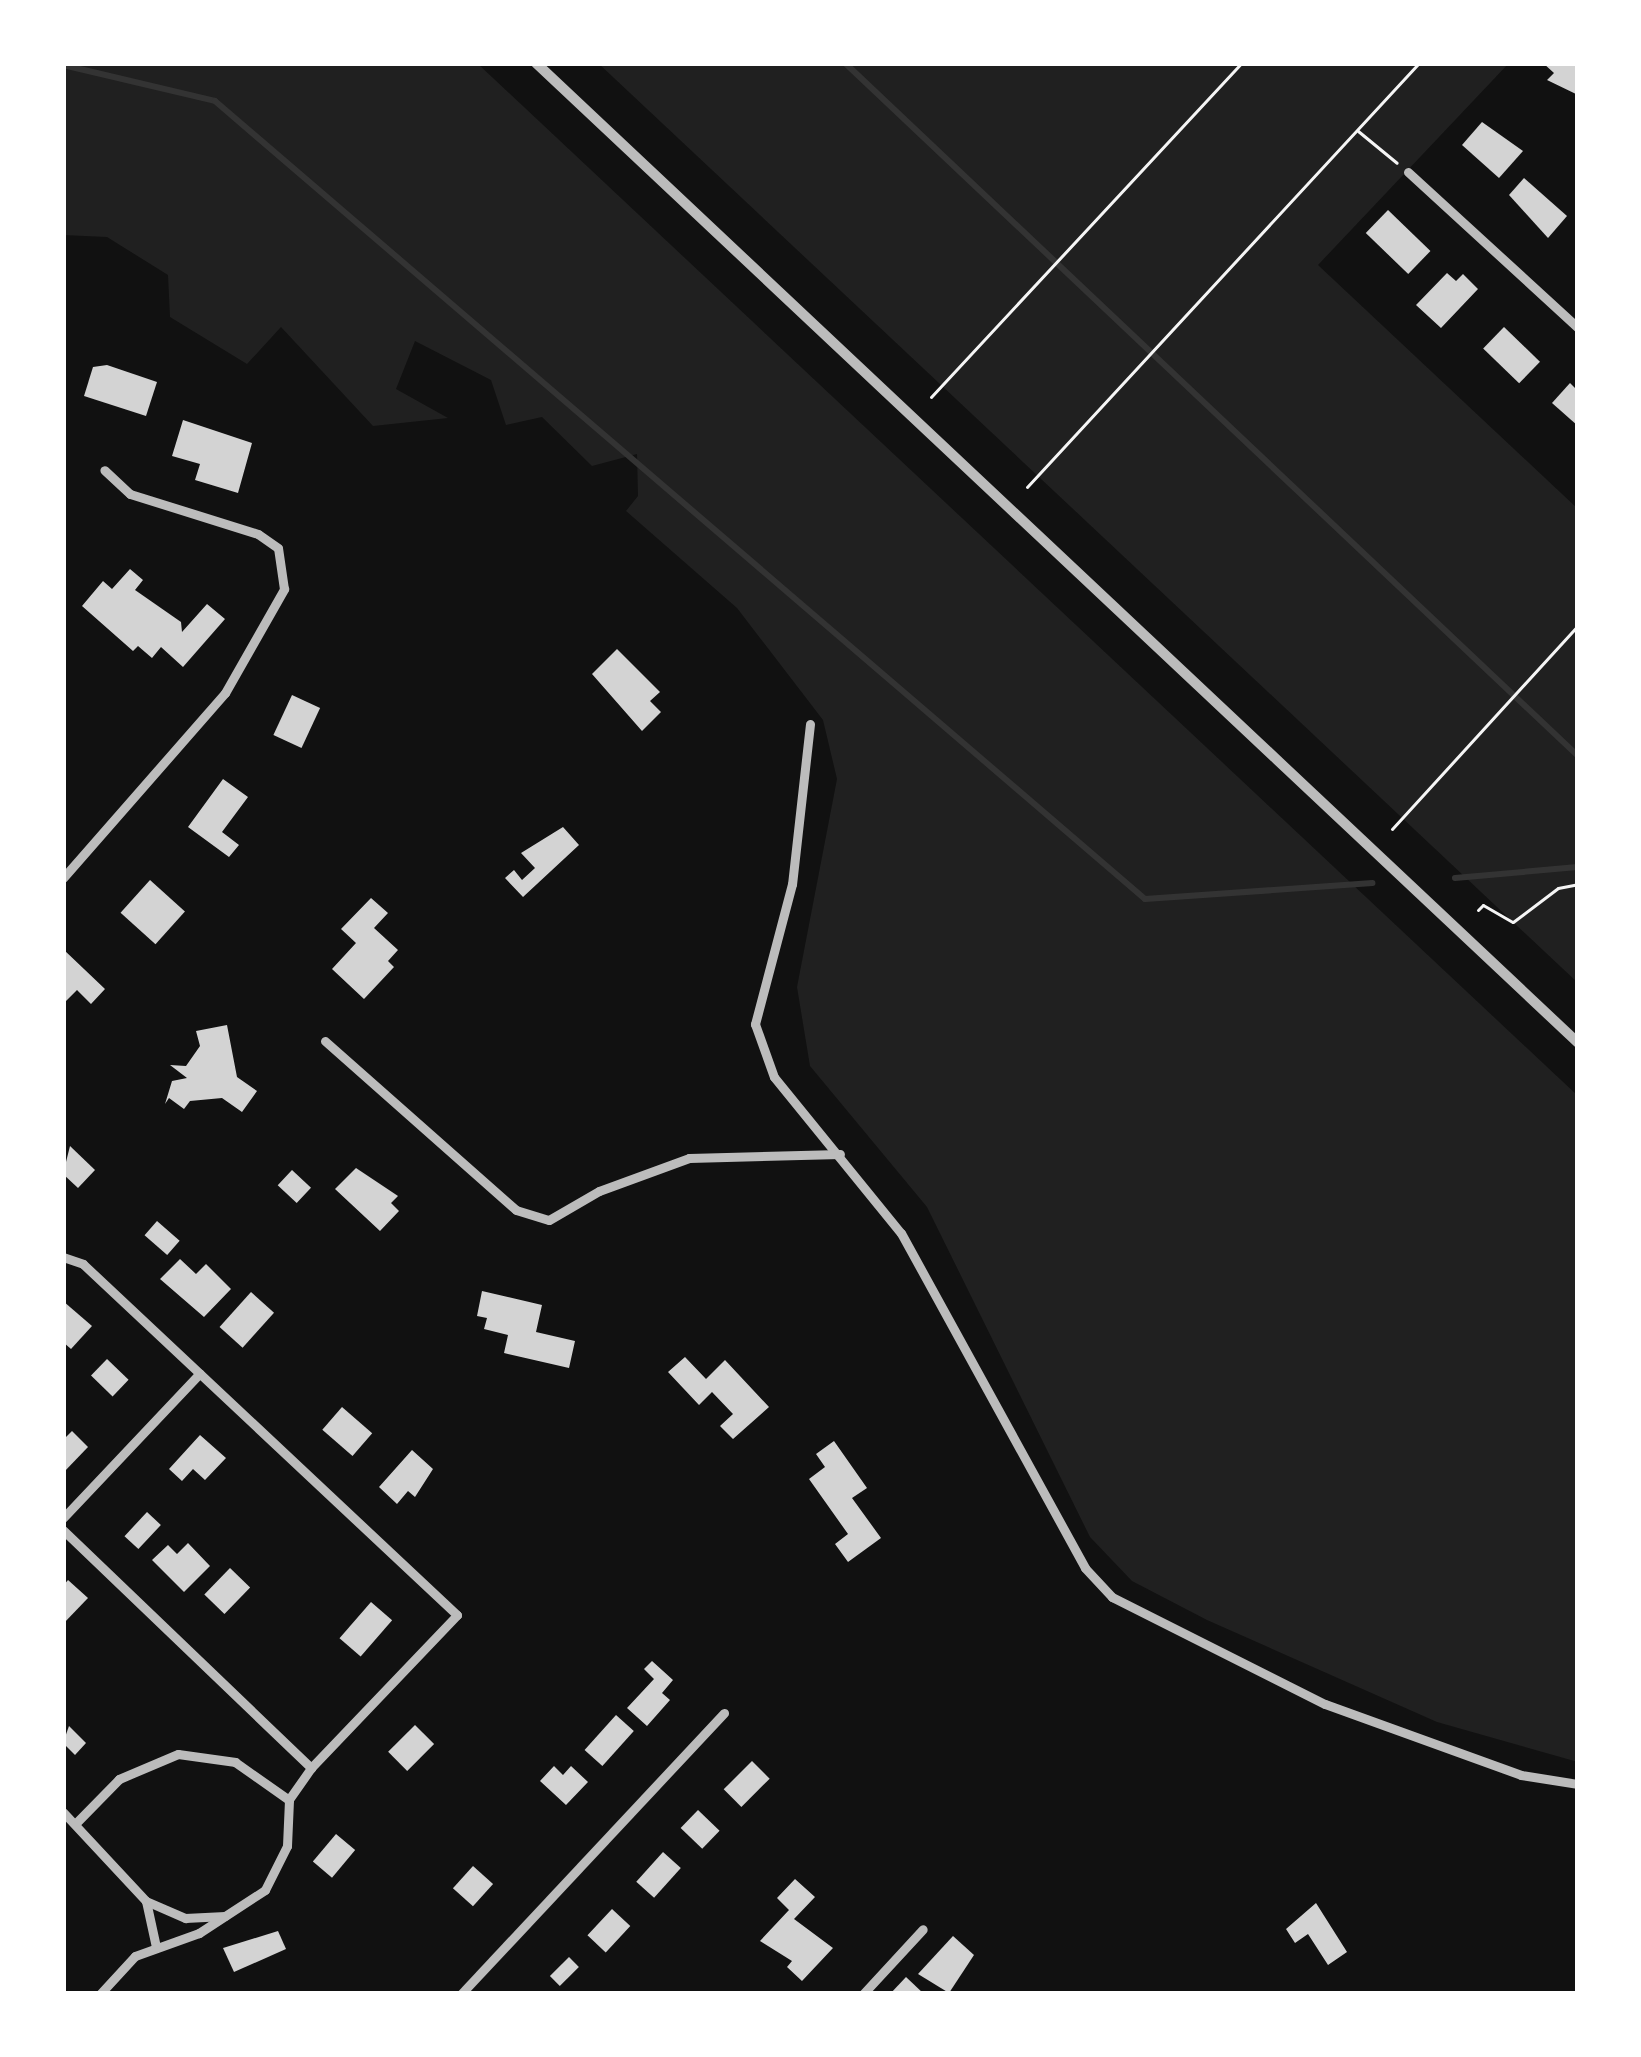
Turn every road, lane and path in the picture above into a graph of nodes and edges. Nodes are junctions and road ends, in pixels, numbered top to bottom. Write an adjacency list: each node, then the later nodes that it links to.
1 (536, 63): 17 (street)
2 (1241, 63): 7 (path)
3 (1419, 63): 4 (path)
4 (1355, 129): 5 (path); 9 (path)
5 (1408, 172): 6 (street)
6 (1578, 328)
7 (931, 397)
8 (104, 470): 13 (street)
9 (1027, 488)
10 (1578, 625): 12 (path)
11 (810, 724): 18 (street)
12 (1392, 829)
13 (63, 878)
14 (1578, 884): 15 (path)
15 (1478, 910)
16 (326, 1041): 18 (street)
17 (1578, 1043)
18 (840, 1154): 25 (street)
19 (63, 1257): 20 (street)
20 (200, 1372): 21 (street); 24 (street)
21 (63, 1518)
22 (63, 1530): 24 (street)
23 (724, 1713): 34 (street)
24 (310, 1768): 26 (street)
25 (1578, 1784)
26 (289, 1800): 28 (street); 30 (street)
27 (63, 1812): 28 (street)
28 (75, 1824): 29 (street)
29 (146, 1901): 30 (street); 32 (street)
30 (230, 1915): 32 (street)
31 (923, 1929): 35 (street)
32 (156, 1947): 33 (street)
33 (100, 1994)
34 (461, 1994)
35 (862, 1994)

